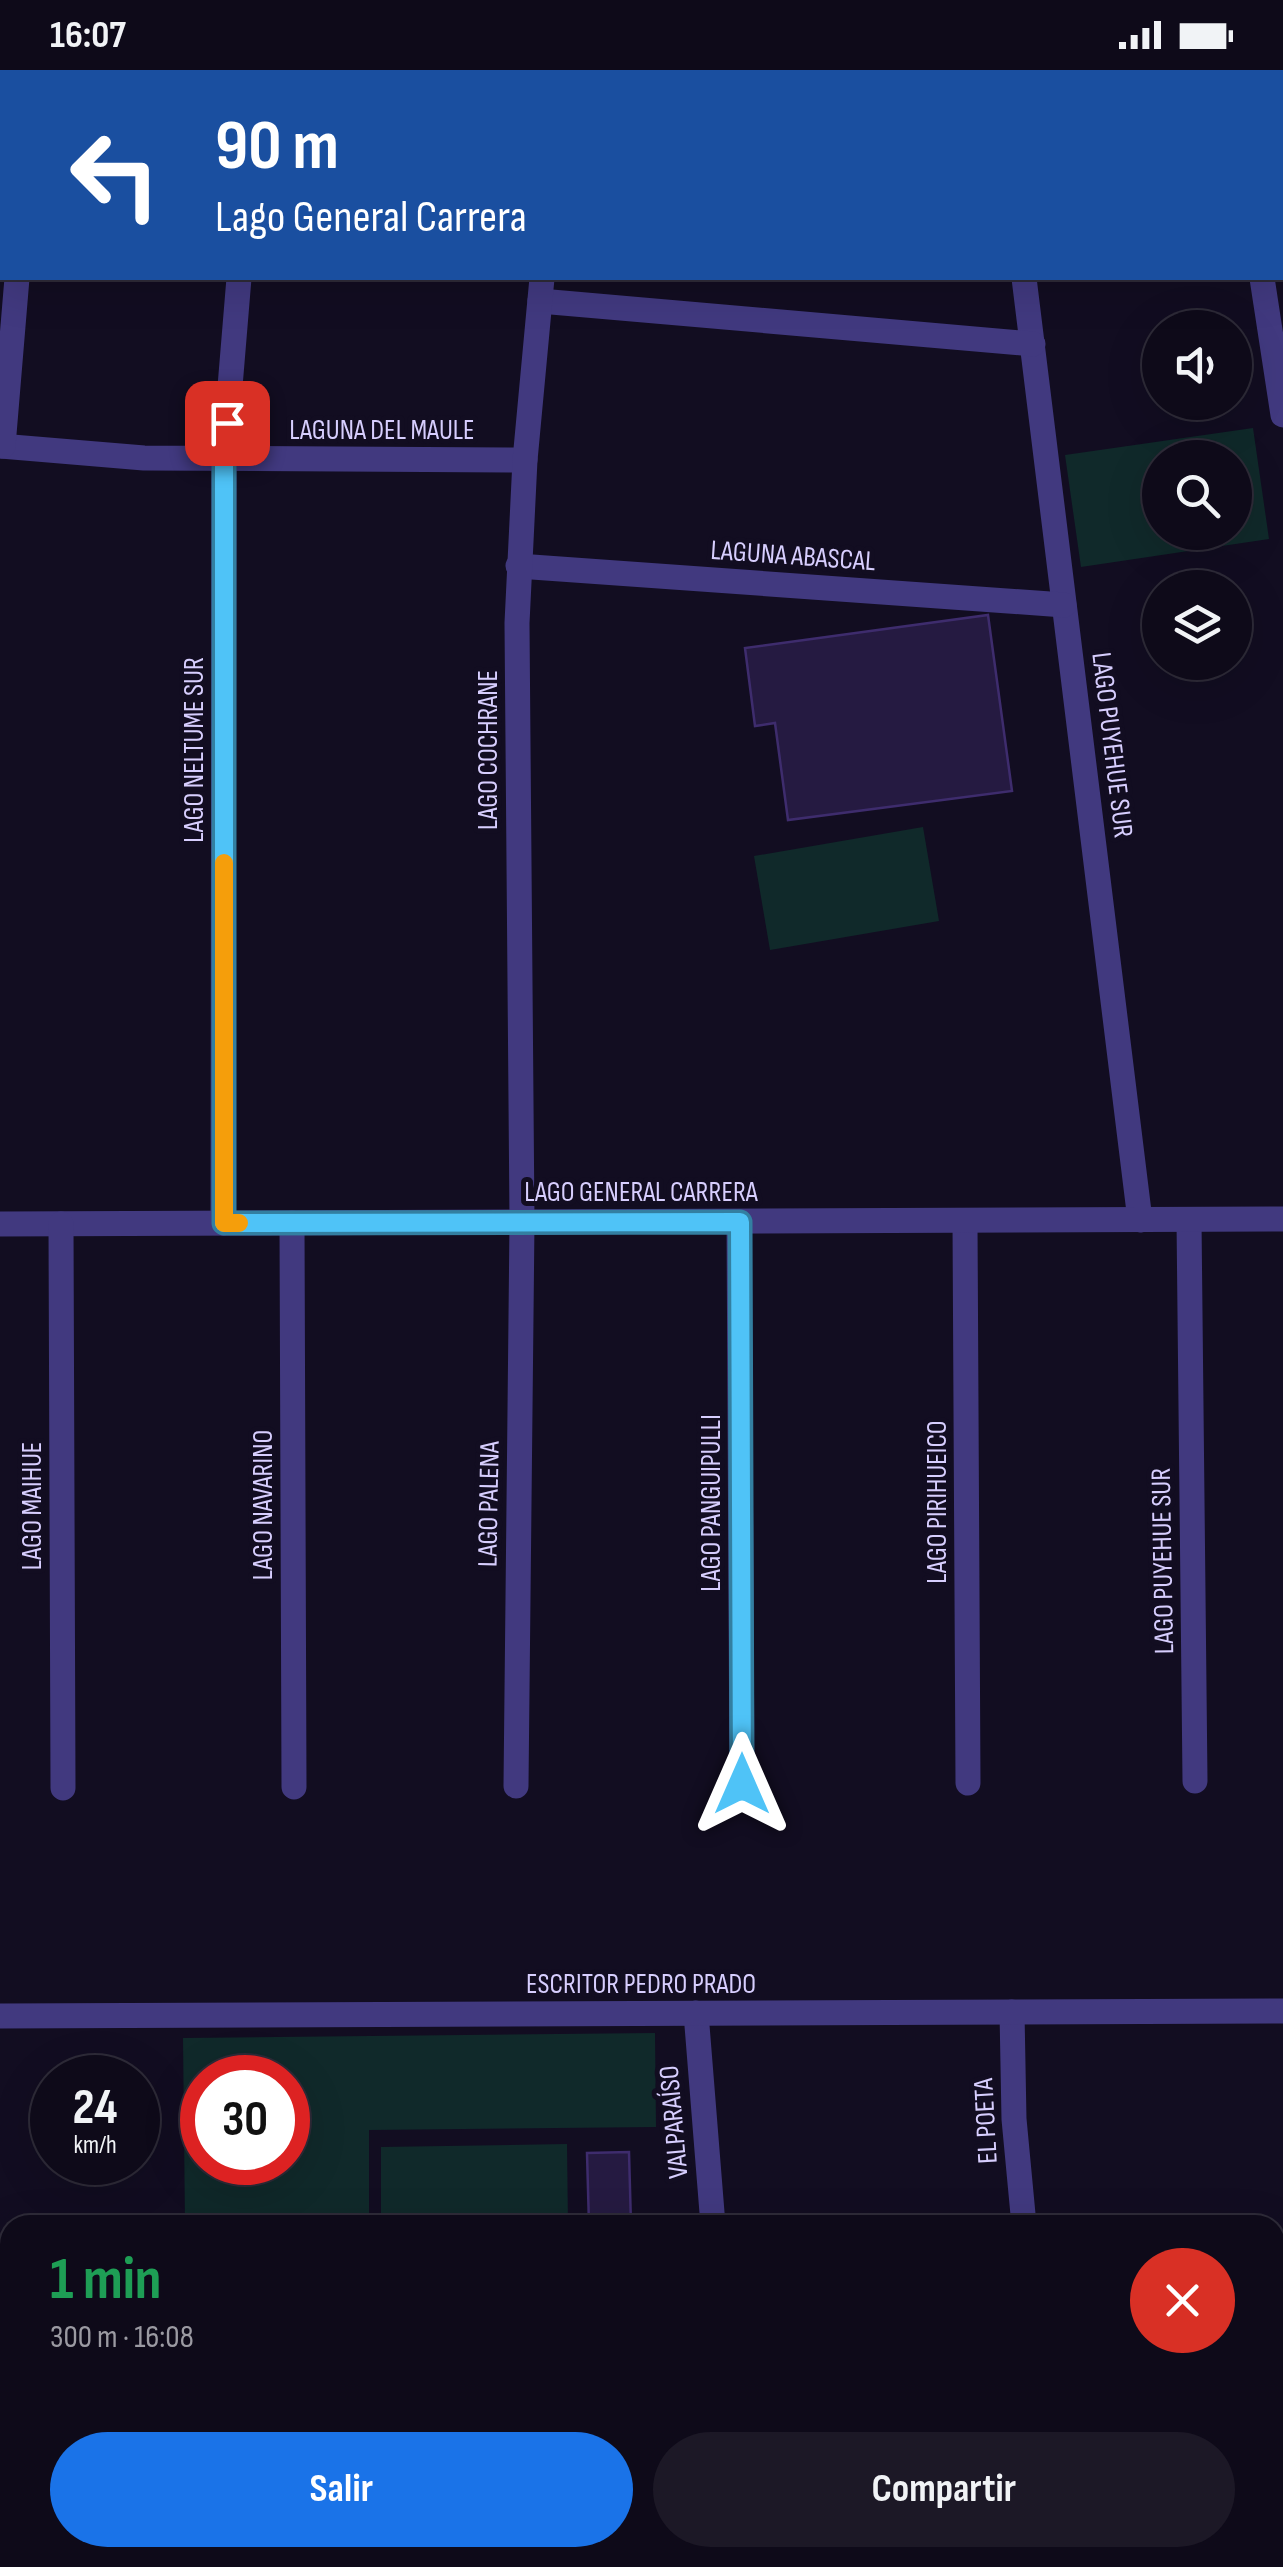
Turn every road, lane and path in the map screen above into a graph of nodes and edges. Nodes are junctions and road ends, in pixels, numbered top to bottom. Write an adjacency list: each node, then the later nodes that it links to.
1 (17, 280): 8 (street)
2 (239, 280): 9 (street, LAGO NELTUME SUR)
3 (1024, 280): 6 (street, LAGO PUYEHUE SUR)
4 (1262, 280): 7 (street)
5 (541, 289): 6 (street); 10 (street, LAGO COCHRANE)
6 (1033, 344): 12 (street, LAGO PUYEHUE SUR)
7 (1283, 415)
8 (2, 446): 9 (street, LAGUNA DEL MAULE)
9 (224, 459): 10 (street, LAGUNA DEL MAULE); 19 (street, LAGO NELTUME SUR)
10 (525, 460): 11 (street, LAGO COCHRANE)
11 (518, 566): 12 (street, LAGUNA ABASCAL); 17 (street, LAGO COCHRANE)
12 (1064, 605): 14 (street, LAGO PUYEHUE SUR)
13 (965, 1220): 14 (street, LAGO GENERAL CARRERA); 18 (street, LAGO GENERAL CARRERA); 24 (street, LAGO PIRIHUEICO)
14 (1140, 1220): 15 (street, LAGO GENERAL CARRERA)
15 (1189, 1220): 16 (street, LAGO GENERAL CARRERA); 23 (street, LAGO PUYEHUE SUR)
16 (1283, 1220)
17 (522, 1222): 18 (street, LAGO GENERAL CARRERA); 20 (street, LAGO GENERAL CARRERA); 26 (street, LAGO PALENA)
18 (740, 1222): 25 (street, LAGO PANGUIPULLI)
19 (224, 1223): 20 (street, LAGO GENERAL CARRERA); 22 (street, LAGO GENERAL CARRERA)
20 (292, 1223): 27 (street, LAGO NAVARINO)
21 (0, 1224): 22 (street, LAGO GENERAL CARRERA)
22 (62, 1224): 28 (street, LAGO MAIHUE)
23 (1196, 1781)
24 (968, 1782)
25 (742, 1784)
26 (516, 1786)
27 (294, 1787)
28 (63, 1788)
29 (1283, 2011): 30 (street, ESCRITOR PEDRO PRADO)
30 (1012, 2012): 31 (street, ESCRITOR PEDRO PRADO); 34 (street, EL POETA)
31 (696, 2014): 32 (street, ESCRITOR PEDRO PRADO); 33 (street, VALPARAÍSO)
32 (0, 2016)
33 (712, 2215)
34 (1023, 2215)

